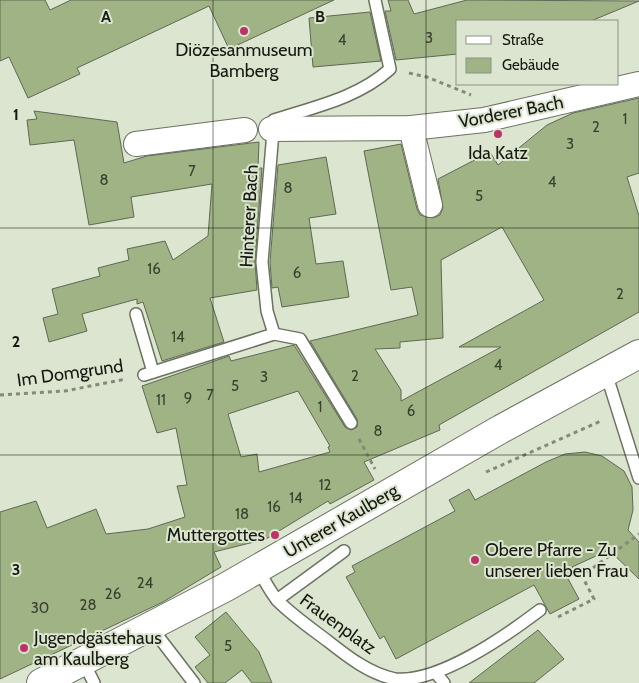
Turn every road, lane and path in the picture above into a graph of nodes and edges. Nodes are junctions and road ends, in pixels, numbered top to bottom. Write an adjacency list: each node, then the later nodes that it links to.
1 (375, 0): 2 (lane)
2 (390, 69): 4 (path); 6 (lane)
3 (639, 84): 4 (street, Vorderer Bach)
4 (505, 116): 5 (street, Vorderer Bach)
5 (411, 128): 6 (street, Vorderer Bach); 9 (street)
6 (272, 129): 11 (lane, Hinterer Bach)
7 (245, 130): 8 (street)
8 (136, 144)
9 (430, 205)
10 (136, 314): 14 (lane)
11 (274, 334): 14 (lane); 17 (lane)
12 (639, 354): 13 (street, Unterer Kaulberg)
13 (606, 373): 16 (lane); 20 (street, Unterer Kaulberg)
14 (148, 374): 15 (path, Im Domgrund)
15 (0, 395)
16 (618, 414): 18 (path); 19 (lane)
17 (351, 423): 20 (path)
18 (485, 473)
19 (639, 478)
20 (388, 494): 23 (street, Unterer Kaulberg)
21 (639, 534): 25 (path)
22 (344, 551): 24 (lane, Frauenplatz)
23 (258, 569): 24 (lane, Frauenplatz); 26 (street, Unterer Kaulberg)
24 (277, 600): 28 (lane, Frauenplatz)
25 (540, 610): 28 (lane, Frauenplatz)
26 (151, 627): 27 (street, Unterer Kaulberg); 30 (lane)
27 (88, 672): 29 (street, Unterer Kaulberg)
28 (436, 673): 31 (lane)
29 (40, 683)
30 (194, 683)
31 (444, 683)

